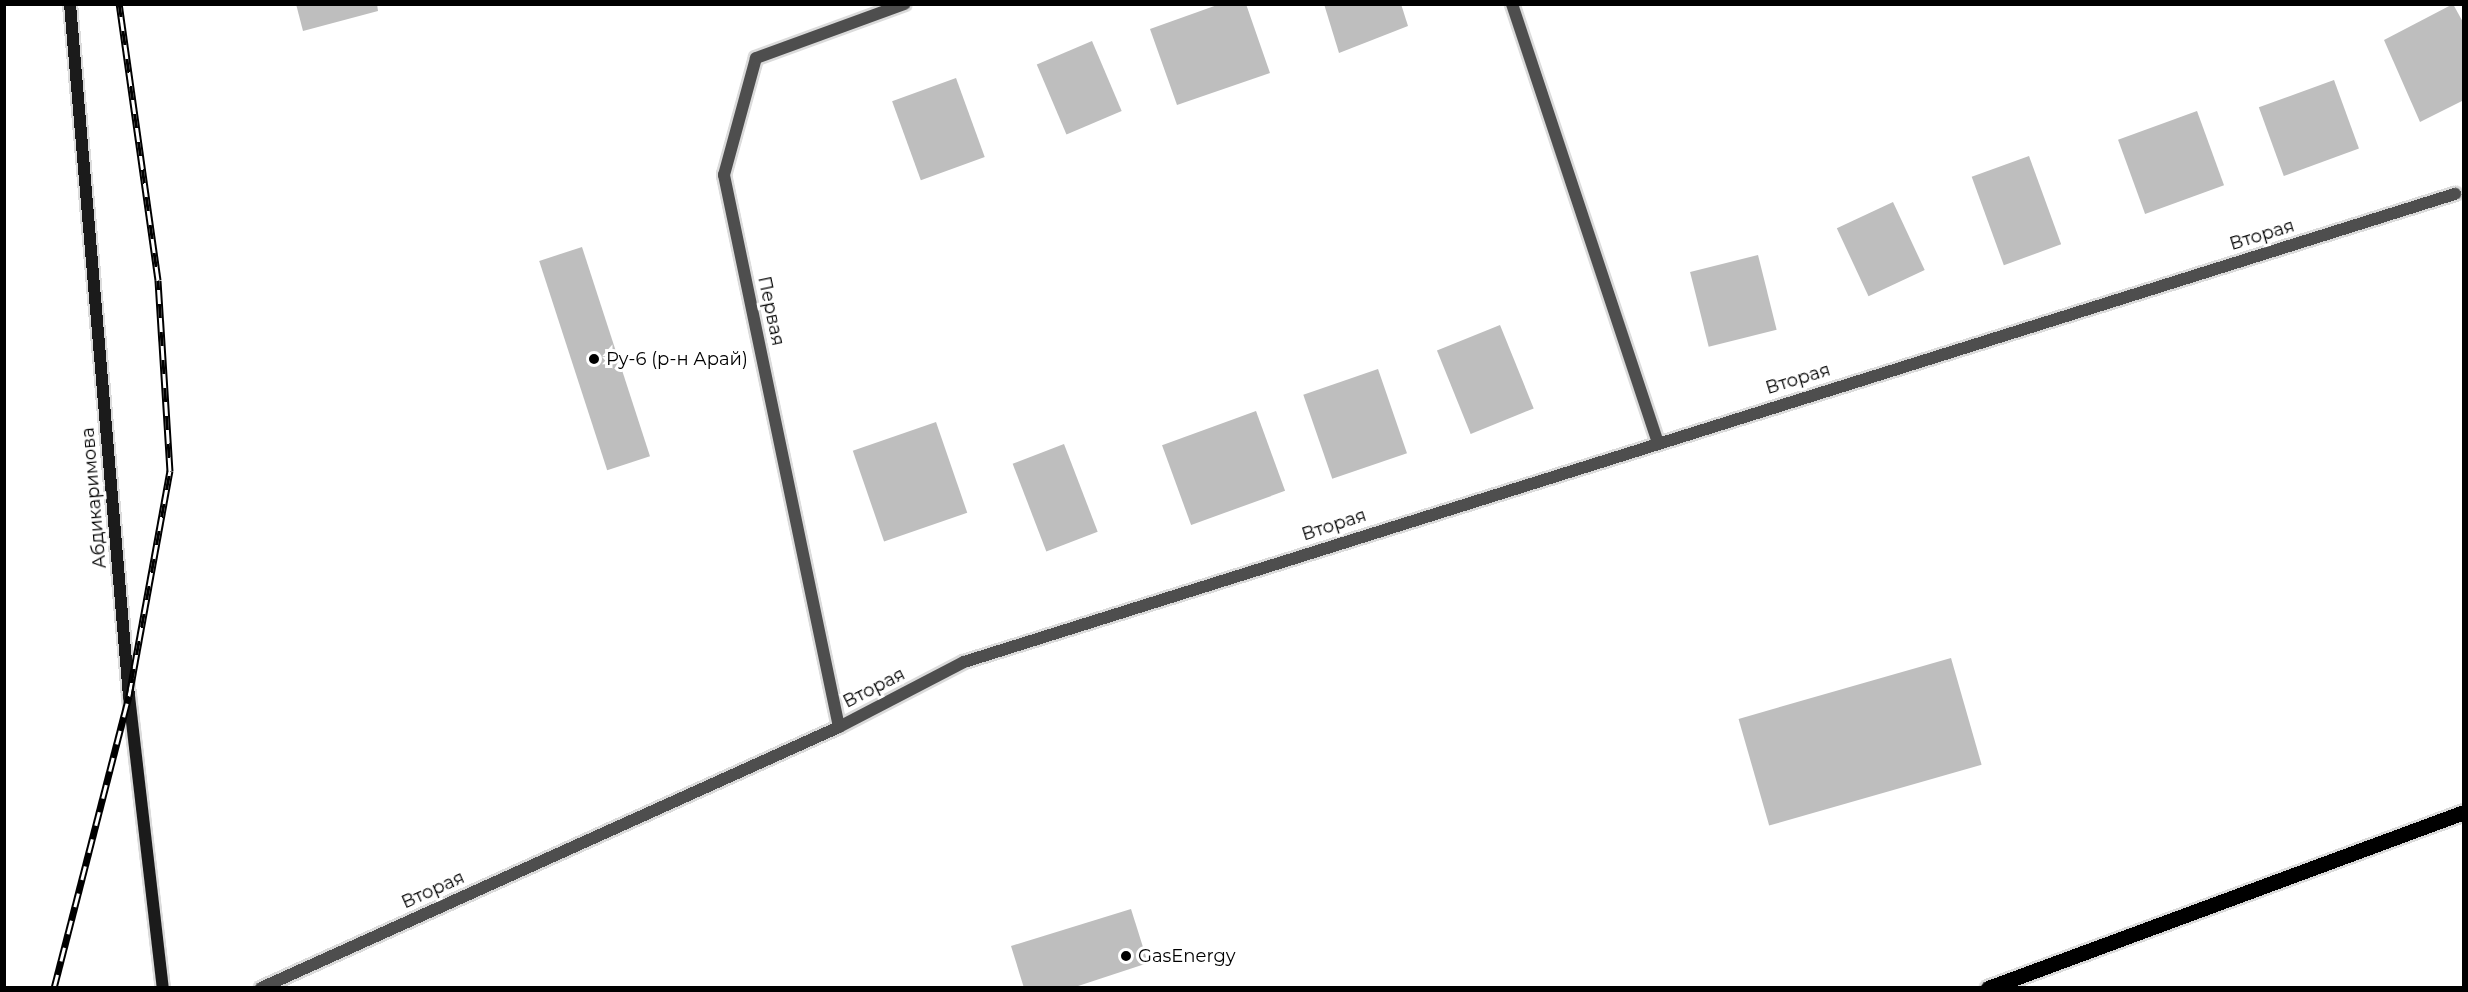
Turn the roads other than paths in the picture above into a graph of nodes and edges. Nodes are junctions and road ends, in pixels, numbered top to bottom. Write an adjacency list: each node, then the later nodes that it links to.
1 (70, 4): 8 (main road, Абдикаримова)
2 (904, 4): 6 (street, Первая)
3 (1512, 4): 5 (street)
4 (2455, 194): 5 (street, Вторая)
5 (1657, 441): 6 (street, Вторая)
6 (839, 727): 9 (street, Вторая)
7 (2463, 812): 10 (main road)
8 (163, 987)
9 (261, 987)
10 (1988, 987)

